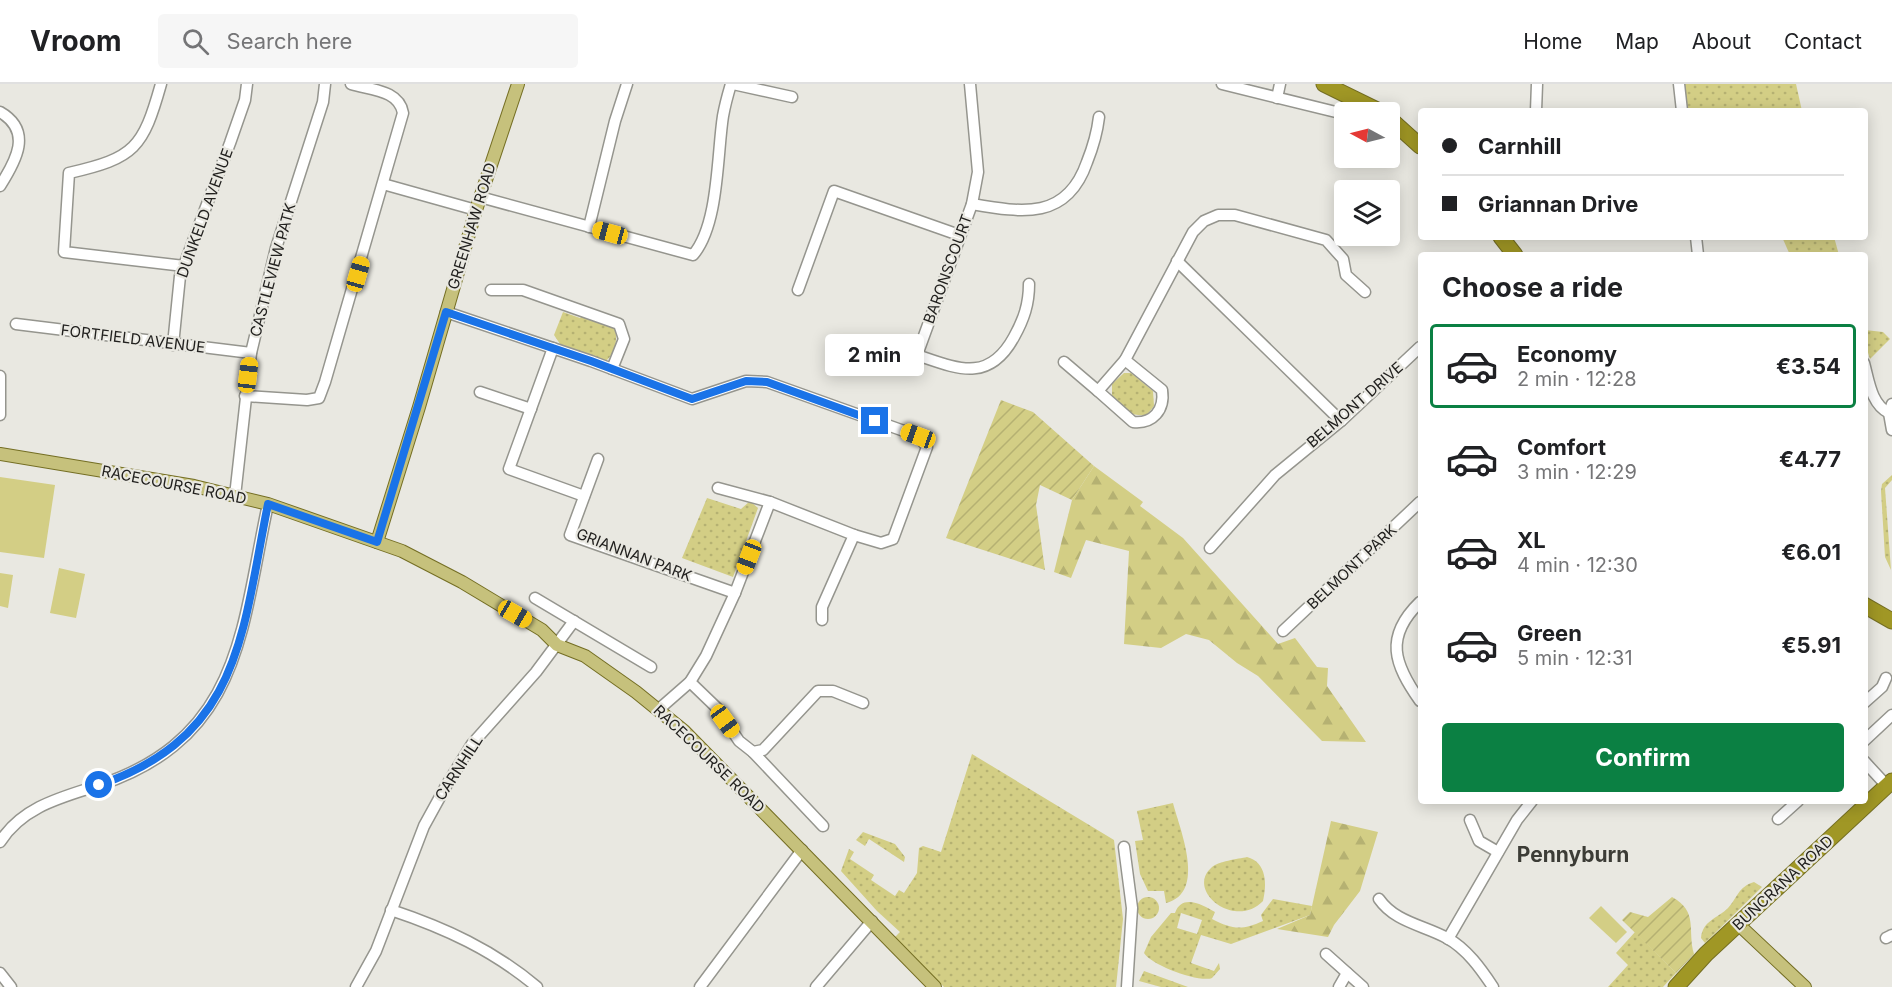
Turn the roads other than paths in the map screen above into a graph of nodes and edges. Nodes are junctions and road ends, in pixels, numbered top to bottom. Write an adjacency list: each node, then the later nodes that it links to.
1 (161, 84): 34 (street)
2 (247, 84): 34 (street, DUNKELD AVENUE)
3 (325, 84): 44 (street, CASTLEVIEW PATK)
4 (351, 84): 24 (street)
5 (518, 84): 26 (main road, GREENHAW ROAD)
6 (627, 84): 29 (street)
7 (732, 84): 14 (street); 29 (street)
8 (970, 84): 27 (street, BARONSCOURT)
9 (1222, 84): 15 (street)
10 (1280, 84): 15 (street)
11 (1324, 84): 16 (highway)
12 (1537, 84): 17 (street)
13 (1679, 84): 18 (street)
14 (792, 97)
15 (1277, 98): 20 (street)
16 (1361, 102)
17 (1536, 108)
18 (1682, 108)
19 (0, 112): 25 (street)
20 (1334, 112)
21 (1099, 117): 27 (street)
22 (1400, 128): 23 (highway)
23 (1418, 144)
24 (384, 184): 28 (street); 52 (street)
25 (0, 186)
26 (480, 197): 28 (main road, GREENHAW ROAD); 29 (street)
27 (972, 204): 30 (street, BARONSCOURT)
28 (476, 210): 39 (main road, GREENHAW ROAD)
29 (590, 227)
30 (959, 235): 35 (street, BARONSCOURT); 37 (street)
31 (1503, 240): 32 (highway)
32 (1513, 252)
33 (1177, 261): 38 (street); 45 (street); 56 (street)
34 (184, 266): 41 (street, DUNKELD AVENUE)
35 (1029, 284)
36 (491, 290): 47 (street)
37 (798, 290)
38 (1365, 292)
39 (446, 312): 42 (street); 67 (main road, GREENHAW ROAD)
40 (16, 324): 41 (street, FORTFIELD AVENUE)
41 (173, 345): 44 (street, FORTFIELD AVENUE)
42 (553, 348): 47 (street); 53 (street)
43 (1418, 349): 56 (street, BELMONT DRIVE)
44 (250, 353): 52 (street, CASTLEVIEW PATK)
45 (1125, 360): 50 (street); 50 (street)
46 (1064, 362): 50 (street)
47 (612, 369): 66 (street)
48 (0, 376): 55 (street)
49 (1868, 377): 54 (street)
50 (1098, 391)
51 (480, 392): 53 (street)
52 (245, 396): 61 (street, CASTLEVIEW PATK)
53 (531, 409): 62 (street)
54 (1890, 409): 57 (street)
55 (0, 415)
56 (1341, 421): 68 (street, BELMONT DRIVE)
57 (1892, 430)
58 (0, 454): 61 (main road, RACECOURSE ROAD)
59 (598, 459): 62 (street, GRIANNAN PARK)
60 (718, 488): 63 (street)
61 (235, 496): 64 (main road, RACECOURSE ROAD)
62 (584, 496): 69 (street, GRIANNAN PARK)
63 (770, 502): 66 (street); 69 (street)
64 (268, 504): 67 (main road, RACECOURSE ROAD); 95 (street)
65 (1418, 504): 76 (street, BELMONT PARK)
66 (854, 535): 73 (street)
67 (377, 542): 77 (main road, RACECOURSE ROAD)
68 (1210, 548)
69 (735, 593): 80 (street)
70 (535, 598): 74 (street)
71 (1418, 604): 81 (street)
72 (1868, 606): 75 (highway)
73 (822, 620)
74 (574, 621): 77 (street, CARNHILL); 78 (street)
75 (1892, 621)
76 (1283, 631)
77 (557, 645): 84 (main road, RACECOURSE ROAD); 100 (street, CARNHILL)
78 (651, 667)
79 (1886, 678): 82 (street)
80 (690, 682): 84 (street); 87 (street)
81 (1418, 698)
82 (1868, 699)
83 (863, 703): 87 (street)
84 (658, 710): 97 (main road, RACECOURSE ROAD)
85 (1892, 715): 86 (street)
86 (1868, 737)
87 (753, 752): 94 (street)
88 (1868, 765): 89 (street)
89 (1890, 784): 102 (highway, BUNCRANA ROAD)
90 (1530, 804): 98 (street)
91 (1795, 804): 92 (street)
92 (1778, 819)
93 (1470, 820): 98 (street)
94 (823, 826)
95 (0, 842)
96 (1124, 847): 113 (street)
97 (802, 850): 101 (main road, RACECOURSE ROAD); 110 (street)
98 (1498, 852): 103 (street)
99 (1379, 898): 103 (street)
100 (391, 910): 108 (street, CARNHILL); 109 (street)
101 (873, 921): 111 (street); 112 (main road, RACECOURSE ROAD)
102 (1738, 924): 117 (highway, BUNCRANA ROAD); 118 (main road)
103 (1448, 939): 116 (street)
104 (1326, 954): 106 (street)
105 (0, 973): 107 (street)
106 (1347, 973): 114 (street); 115 (street)
107 (11, 987)
108 (356, 987)
109 (537, 987)
110 (700, 987)
111 (816, 987)
112 (935, 987)
113 (1127, 987)
114 (1339, 987)
115 (1364, 987)
116 (1493, 987)
117 (1676, 987)
118 (1805, 987)

